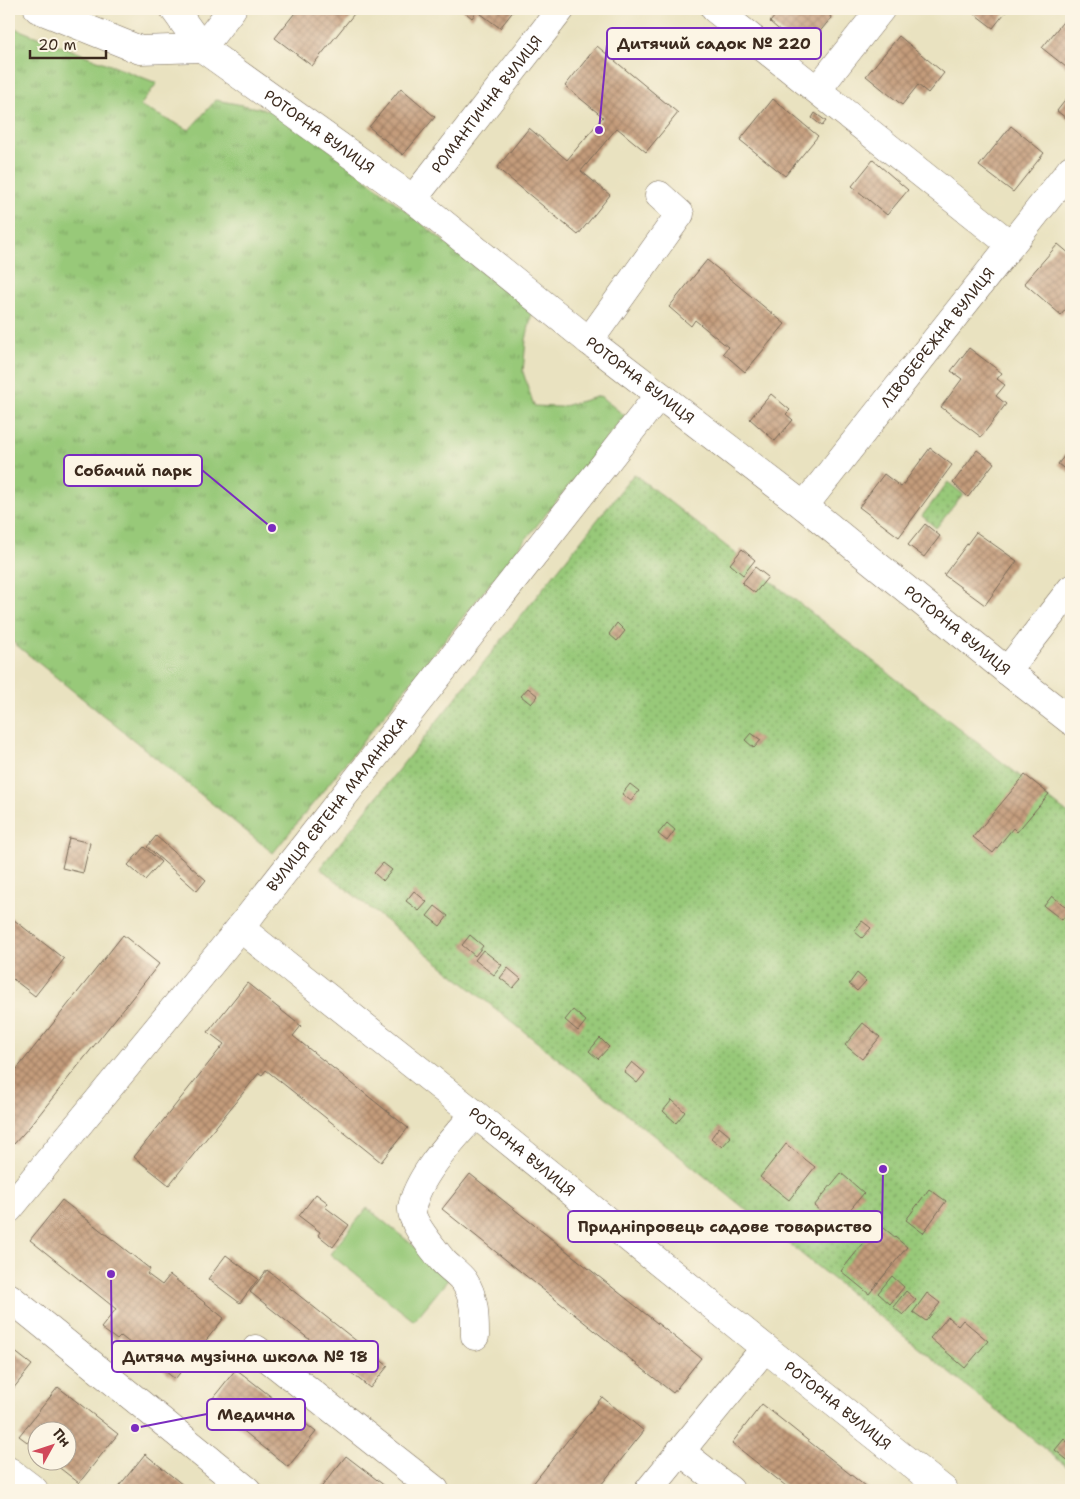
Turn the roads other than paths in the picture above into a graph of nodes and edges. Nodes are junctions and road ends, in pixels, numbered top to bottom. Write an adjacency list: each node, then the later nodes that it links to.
1 (38, 9): 7 (street)
2 (174, 9): 7 (street, РОТОРНА ВУЛИЦЯ)
3 (232, 9): 7 (street)
4 (561, 9): 11 (street, РОМАНТИЧНА ВУЛИЦЯ)
5 (715, 9): 8 (street)
6 (881, 9): 8 (street)
7 (202, 48): 11 (street, РОТОРНА ВУЛИЦЯ)
8 (817, 90): 12 (street)
9 (1071, 169): 12 (street, ЛІВОБЕРЕЖНА ВУЛИЦЯ)
10 (659, 195): 13 (street)
11 (413, 199): 13 (street, РОТОРНА ВУЛИЦЯ)
12 (1011, 245): 15 (street, ЛІВОБЕРЕЖНА ВУЛИЦЯ)
13 (589, 341): 14 (street, РОТОРНА ВУЛИЦЯ)
14 (659, 395): 15 (street, РОТОРНА ВУЛИЦЯ); 19 (street, ВУЛИЦЯ ЄВГЕНА МАЛАНЮКА)
15 (804, 506): 17 (street, РОТОРНА ВУЛИЦЯ)
16 (1071, 589): 17 (street)
17 (1007, 671): 18 (street, РОТОРНА ВУЛИЦЯ)
18 (1071, 721)
19 (240, 928): 20 (street, РОТОРНА ВУЛИЦЯ); 21 (street, ВУЛИЦЯ ЄВГЕНА МАЛАНЮКА)
20 (475, 1114): 23 (street); 24 (street, РОТОРНА ВУЛИЦЯ)
21 (9, 1209)
22 (9, 1298): 28 (street)
23 (476, 1336)
24 (765, 1348): 26 (street); 33 (street, РОТОРНА ВУЛИЦЯ)
25 (256, 1349): 30 (street)
26 (680, 1451): 31 (street); 32 (street)
27 (9, 1471): 29 (street)
28 (240, 1488)
29 (34, 1490)
30 (435, 1490)
31 (649, 1490)
32 (730, 1490)
33 (944, 1490)

